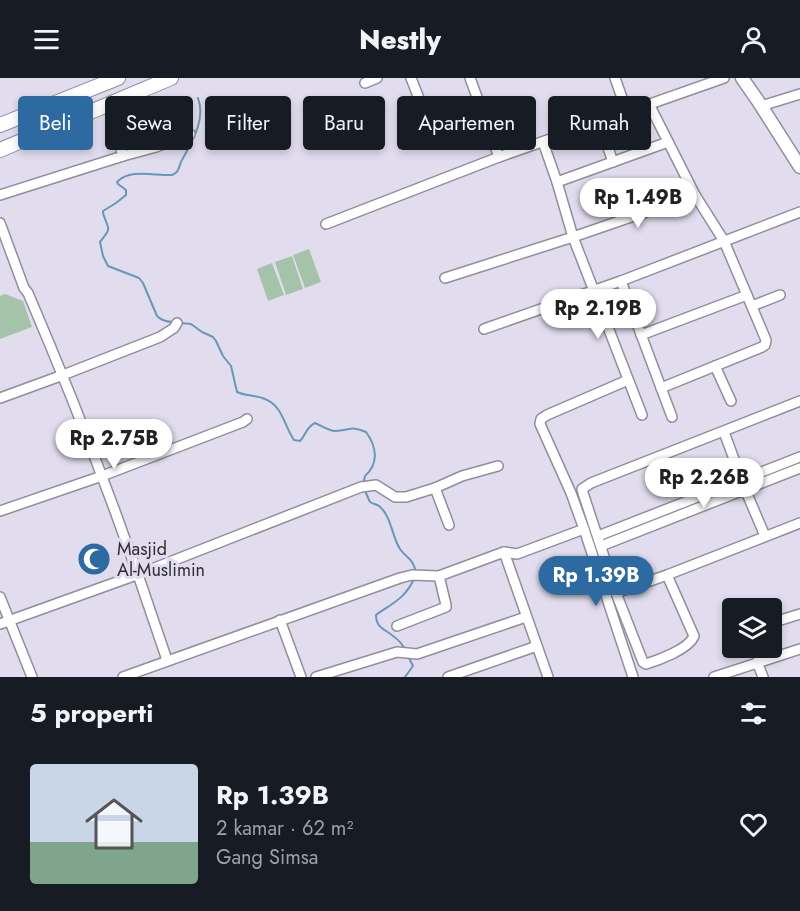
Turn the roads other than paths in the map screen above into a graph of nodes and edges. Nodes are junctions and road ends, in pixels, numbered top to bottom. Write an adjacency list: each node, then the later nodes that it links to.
1 (118, 78): 19 (highway)
2 (171, 78): 11 (highway)
3 (377, 78): 9 (street)
4 (411, 78): 12 (street)
5 (470, 78): 13 (street)
6 (615, 78): 14 (street)
7 (724, 78): 15 (street)
8 (742, 78): 16 (main road)
9 (365, 83)
10 (800, 93): 16 (street)
11 (130, 96)
12 (418, 96)
13 (477, 96)
14 (621, 96)
15 (651, 103)
16 (761, 106): 31 (main road)
17 (105, 107): 23 (highway)
18 (651, 108): 22 (street)
19 (0, 125)
20 (548, 140): 21 (street)
21 (543, 142): 29 (street); 32 (street)
22 (668, 142): 30 (street); 34 (street)
23 (0, 150)
24 (121, 150): 28 (street)
25 (145, 150): 28 (street)
26 (497, 150): 29 (street)
27 (609, 150): 30 (street)
28 (123, 156): 33 (street)
29 (500, 158): 37 (street)
30 (613, 162): 32 (street)
31 (800, 167)
32 (557, 182): 38 (street)
33 (0, 195)
34 (695, 195): 38 (street); 39 (street)
35 (800, 212): 39 (street)
36 (0, 223): 50 (street)
37 (326, 224)
38 (573, 237): 40 (street); 42 (street)
39 (724, 241): 41 (street); 43 (street)
40 (445, 278)
41 (621, 281): 42 (street); 48 (street)
42 (594, 291): 47 (street); 51 (street)
43 (747, 295): 45 (street); 48 (street)
44 (780, 295): 45 (street)
45 (752, 306): 49 (street)
46 (177, 323): 50 (street)
47 (484, 329)
48 (641, 335): 52 (street)
49 (715, 366): 52 (street); 54 (street)
50 (63, 375): 53 (street); 63 (street)
51 (628, 381): 56 (street); 70 (street)
52 (661, 388): 57 (street)
53 (0, 398)
54 (731, 401)
55 (800, 401): 59 (street)
56 (642, 416)
57 (672, 417)
58 (247, 419): 63 (street)
59 (723, 432): 64 (street); 72 (street)
60 (800, 457): 64 (street)
61 (498, 466): 65 (street)
62 (800, 468): 66 (street)
63 (102, 476): 67 (street); 74 (street)
64 (741, 479): 66 (street); 72 (street)
65 (435, 488): 69 (street); 74 (street)
66 (745, 489): 71 (street); 72 (street)
67 (0, 511)
68 (800, 523): 71 (street)
69 (449, 525)
70 (584, 529): 73 (street); 95 (street)
71 (765, 536): 75 (street)
72 (600, 541): 77 (street)
73 (504, 552): 76 (street); 80 (street)
74 (138, 574): 83 (street); 87 (street)
75 (667, 574): 77 (street); 77 (street)
76 (435, 576): 81 (street); 84 (street)
77 (616, 593)
78 (0, 597): 83 (street)
79 (800, 614): 82 (street)
80 (526, 617): 85 (street); 92 (street)
81 (280, 620): 87 (street); 91 (street)
82 (782, 620)
83 (4, 622): 89 (street)
84 (397, 626)
85 (537, 646): 93 (street); 94 (street)
86 (800, 649): 88 (street)
87 (167, 660): 90 (street)
88 (757, 662): 96 (street); 97 (street)
89 (32, 677)
90 (123, 677)
91 (301, 677)
92 (316, 677)
93 (448, 677)
94 (548, 677)
95 (633, 677)
96 (714, 677)
97 (763, 677)

